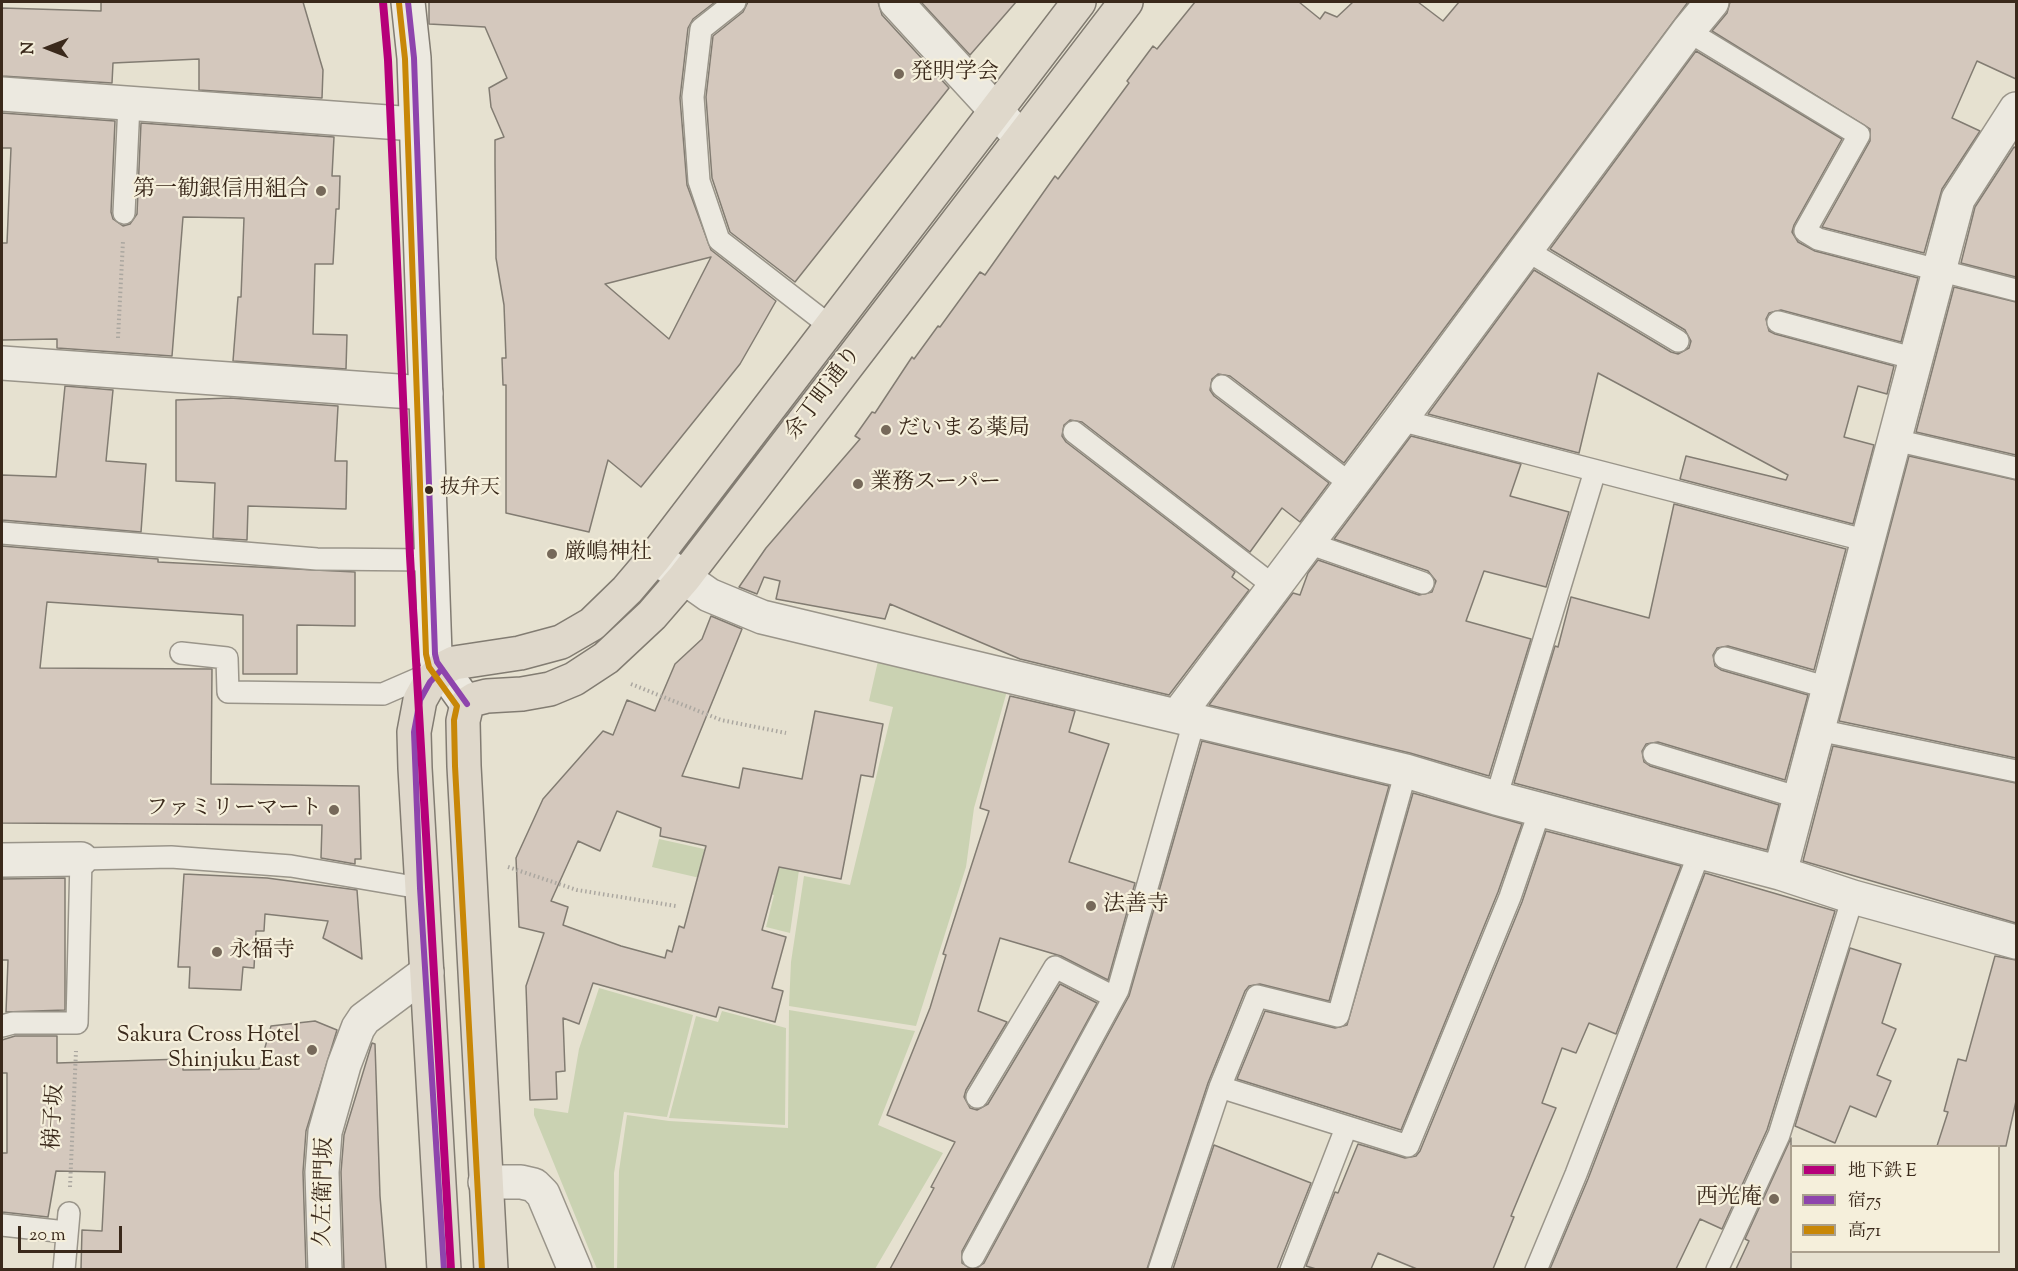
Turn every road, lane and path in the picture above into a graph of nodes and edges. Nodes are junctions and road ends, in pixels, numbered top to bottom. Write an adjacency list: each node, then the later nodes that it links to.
1 (408, 2): 12 (street)
2 (735, 2): 19 (lane)
3 (896, 2): 10 (street)
4 (1080, 2): 10 (main road, 余丁町通り)
5 (1126, 2): 13 (main road, 余丁町通り)
6 (1712, 2): 7 (street)
7 (1688, 31): 15 (street); 16 (lane)
8 (2, 94): 9 (street)
9 (129, 104): 12 (street); 14 (lane)
10 (997, 109): 13 (street); 19 (main road, 余丁町通り)
11 (2016, 109): 16 (street)
12 (415, 124): 25 (street)
13 (1021, 138): 37 (main road, 余丁町通り)
14 (124, 213): 23 (path)
15 (1526, 250): 20 (lane); 26 (street)
16 (1939, 272): 17 (lane); 21 (street)
17 (2016, 290)
18 (1778, 322): 21 (lane)
19 (830, 326): 35 (main road, 余丁町通り)
20 (1678, 341)
21 (1916, 359): 28 (street)
22 (2, 363): 23 (street)
23 (116, 372): 25 (street)
24 (1222, 386): 31 (lane)
25 (426, 393): 36 (street)
26 (1400, 420): 30 (lane); 31 (street)
27 (1074, 432): 39 (lane)
28 (1895, 440): 29 (lane); 33 (street)
29 (2016, 468)
30 (1595, 471): 33 (lane); 52 (lane)
31 (1352, 485): 34 (street)
32 (2, 533): 36 (lane)
33 (1868, 541): 44 (street)
34 (1308, 543): 38 (lane); 39 (street)
35 (655, 557): 37 (street); 42 (main road, 余丁町通り)
36 (431, 560): 42 (street)
37 (684, 578): 45 (main road, 余丁町通り); 46 (street)
38 (1423, 583)
39 (1275, 587): 46 (street)
40 (181, 653): 42 (lane)
41 (1725, 658): 44 (lane)
42 (442, 669): 45 (street); 60 (main road)
43 (630, 684): 48 (path)
44 (1829, 688): 47 (street)
45 (467, 704): 71 (main road)
46 (1187, 717): 50 (street); 65 (lane)
47 (1818, 730): 51 (lane); 53 (street)
48 (786, 733)
49 (1654, 754): 53 (lane)
50 (1406, 771): 52 (street); 68 (lane)
51 (2016, 771)
52 (1496, 798): 54 (street)
53 (1800, 798): 59 (street)
54 (1540, 810): 55 (street); 70 (lane)
55 (1700, 851): 59 (street); 82 (lane)
56 (81, 859): 57 (street); 60 (lane); 66 (lane)
57 (2, 860)
58 (508, 867): 62 (path)
59 (1780, 873): 61 (street)
60 (420, 888): 64 (main road)
61 (1854, 897): 63 (street); 83 (lane)
62 (676, 906)
63 (2016, 942)
64 (427, 972): 76 (street, 久左衛門坂); 77 (main road)
65 (1114, 997): 69 (lane); 74 (lane)
66 (77, 1023): 67 (lane); 72 (path, 梯子坂)
67 (2, 1026)
68 (1220, 1087): 70 (lane); 80 (lane)
69 (977, 1097)
70 (1346, 1128): 81 (lane)
71 (485, 1182): 78 (main road); 79 (street)
72 (67, 1222): 73 (lane); 75 (lane)
73 (2, 1225)
74 (973, 1257)
75 (64, 1269)
76 (325, 1269)
77 (444, 1269)
78 (491, 1269)
79 (575, 1269)
80 (1159, 1269)
81 (1291, 1269)
82 (1536, 1269)
83 (1717, 1269)

